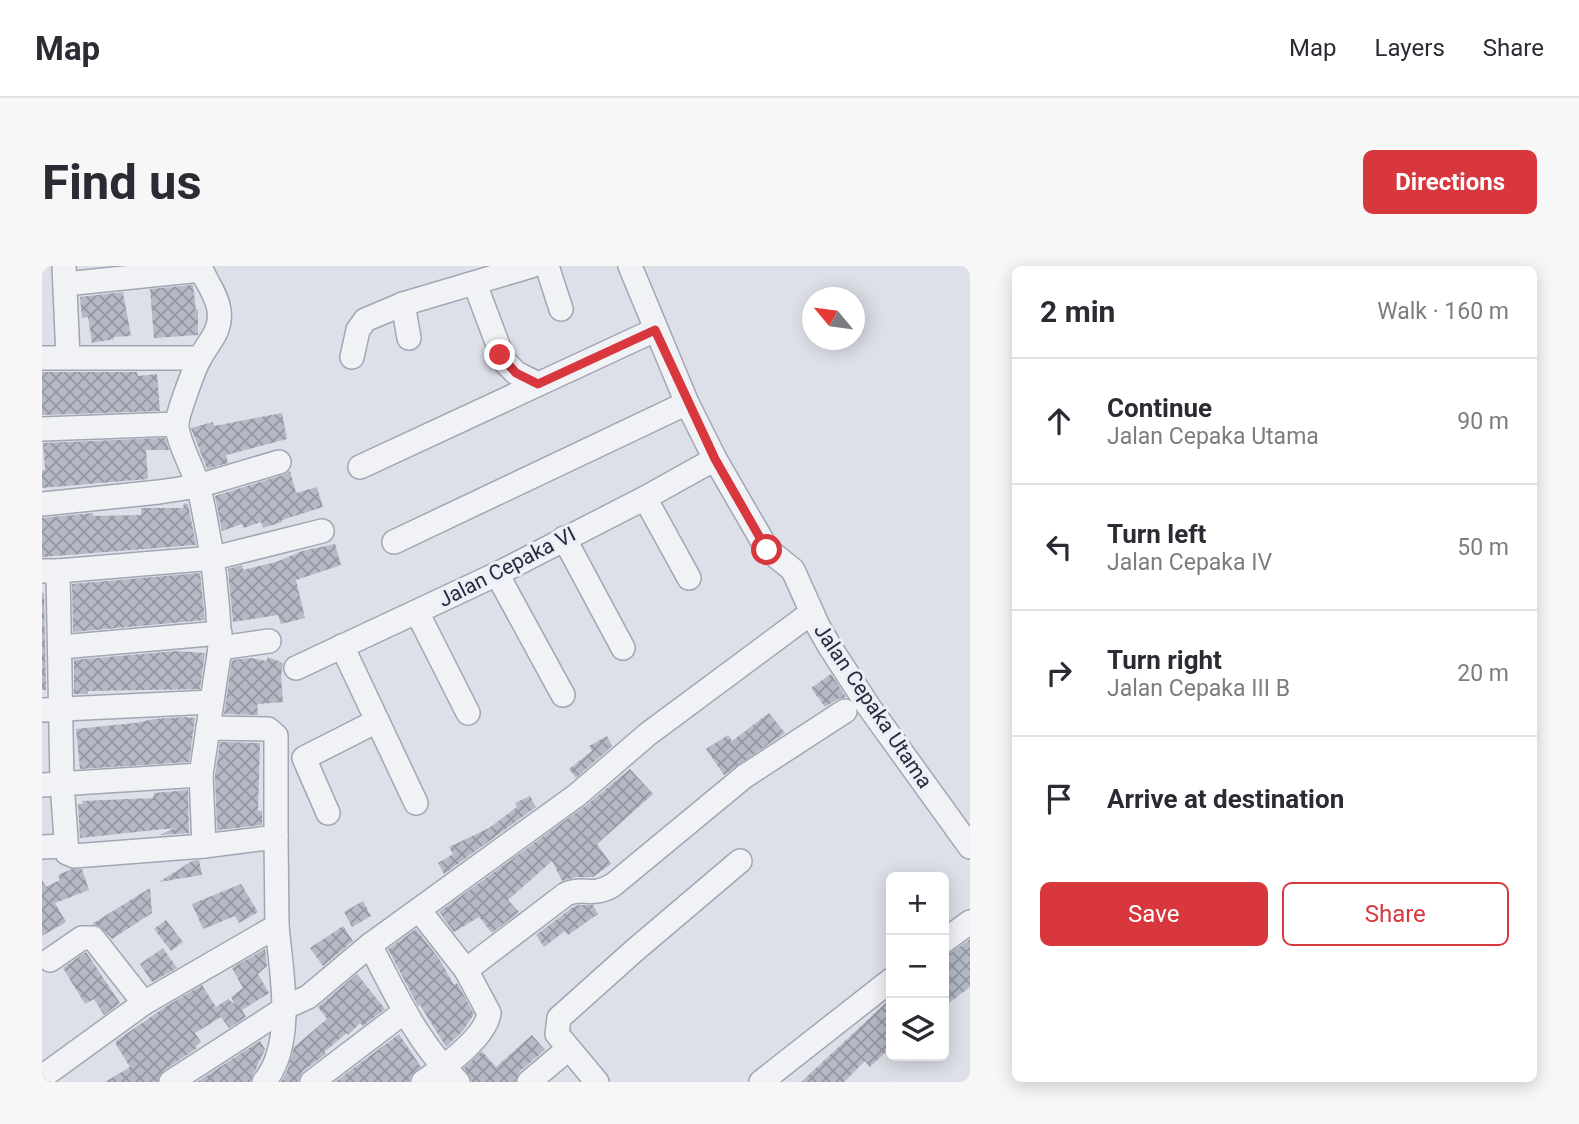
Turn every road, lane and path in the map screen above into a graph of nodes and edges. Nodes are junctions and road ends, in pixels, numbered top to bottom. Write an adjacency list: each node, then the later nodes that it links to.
1 (531, 266): 6 (street)
2 (547, 266): 8 (street)
3 (630, 266): 9 (street, Jalan Cepaka Utama)
4 (200, 268): 5 (street); 14 (street)
5 (65, 275): 11 (street)
6 (475, 284): 7 (street); 15 (street)
7 (403, 304): 10 (street); 12 (street)
8 (561, 309)
9 (655, 330): 15 (street); 16 (street, Jalan Cepaka Utama)
10 (409, 338)
11 (68, 357): 13 (street); 14 (street)
12 (352, 357)
13 (42, 358)
14 (200, 358): 17 (street)
15 (538, 384): 21 (street)
16 (687, 403): 19 (street, Jalan Cepaka Utama); 27 (street)
17 (177, 424): 18 (street); 22 (street)
18 (42, 429)
19 (715, 459): 23 (street, Jalan Cepaka VI); 33 (street, Jalan Cepaka Utama)
20 (279, 462): 22 (street)
21 (360, 467)
22 (198, 485): 24 (street); 28 (street)
23 (645, 498): 26 (street, Jalan Cepaka VI); 31 (street)
24 (42, 504)
25 (322, 531): 28 (street)
26 (565, 538): 30 (street, Jalan Cepaka VI); 38 (street)
27 (394, 542)
28 (214, 558): 29 (street); 34 (street)
29 (50, 571): 37 (street)
30 (497, 574): 32 (street, Jalan Cepaka VI); 40 (street)
31 (689, 578)
32 (417, 612): 36 (street, Jalan Cepaka VI); 44 (street)
33 (811, 612): 55 (street, Jalan Cepaka Utama); 57 (street)
34 (220, 640): 35 (street); 37 (street); 41 (street)
35 (269, 641)
36 (342, 646): 39 (street, Jalan Cepaka VI); 45 (street)
37 (61, 647): 42 (street)
38 (623, 648)
39 (296, 668)
40 (563, 695)
41 (211, 702): 42 (street); 46 (street)
42 (51, 709): 48 (street)
43 (845, 711): 63 (street)
44 (468, 713)
45 (377, 721): 49 (street); 50 (street)
46 (208, 728): 47 (street); 51 (street)
47 (201, 775): 48 (street); 53 (street)
48 (52, 784): 52 (street)
49 (416, 803)
50 (328, 813)
51 (276, 837): 53 (street); 59 (street)
52 (65, 846): 53 (street); 54 (street)
53 (204, 846)
54 (42, 847)
55 (970, 847)
56 (740, 861): 76 (street)
57 (419, 910): 61 (street); 63 (street)
58 (970, 922): 60 (street)
59 (277, 926): 65 (street); 66 (street)
60 (949, 937)
61 (370, 945): 66 (street); 67 (street)
62 (50, 960): 65 (street)
63 (466, 970): 69 (street)
64 (886, 984): 77 (street)
65 (144, 1003): 70 (street)
66 (294, 1004): 71 (street); 72 (street)
67 (404, 1012): 69 (street); 73 (street)
68 (561, 1055): 75 (street)
69 (451, 1075): 74 (street)
70 (42, 1077)
71 (171, 1082)
72 (264, 1082)
73 (312, 1082)
74 (423, 1082)
75 (528, 1082)
76 (597, 1082)
77 (761, 1082)

